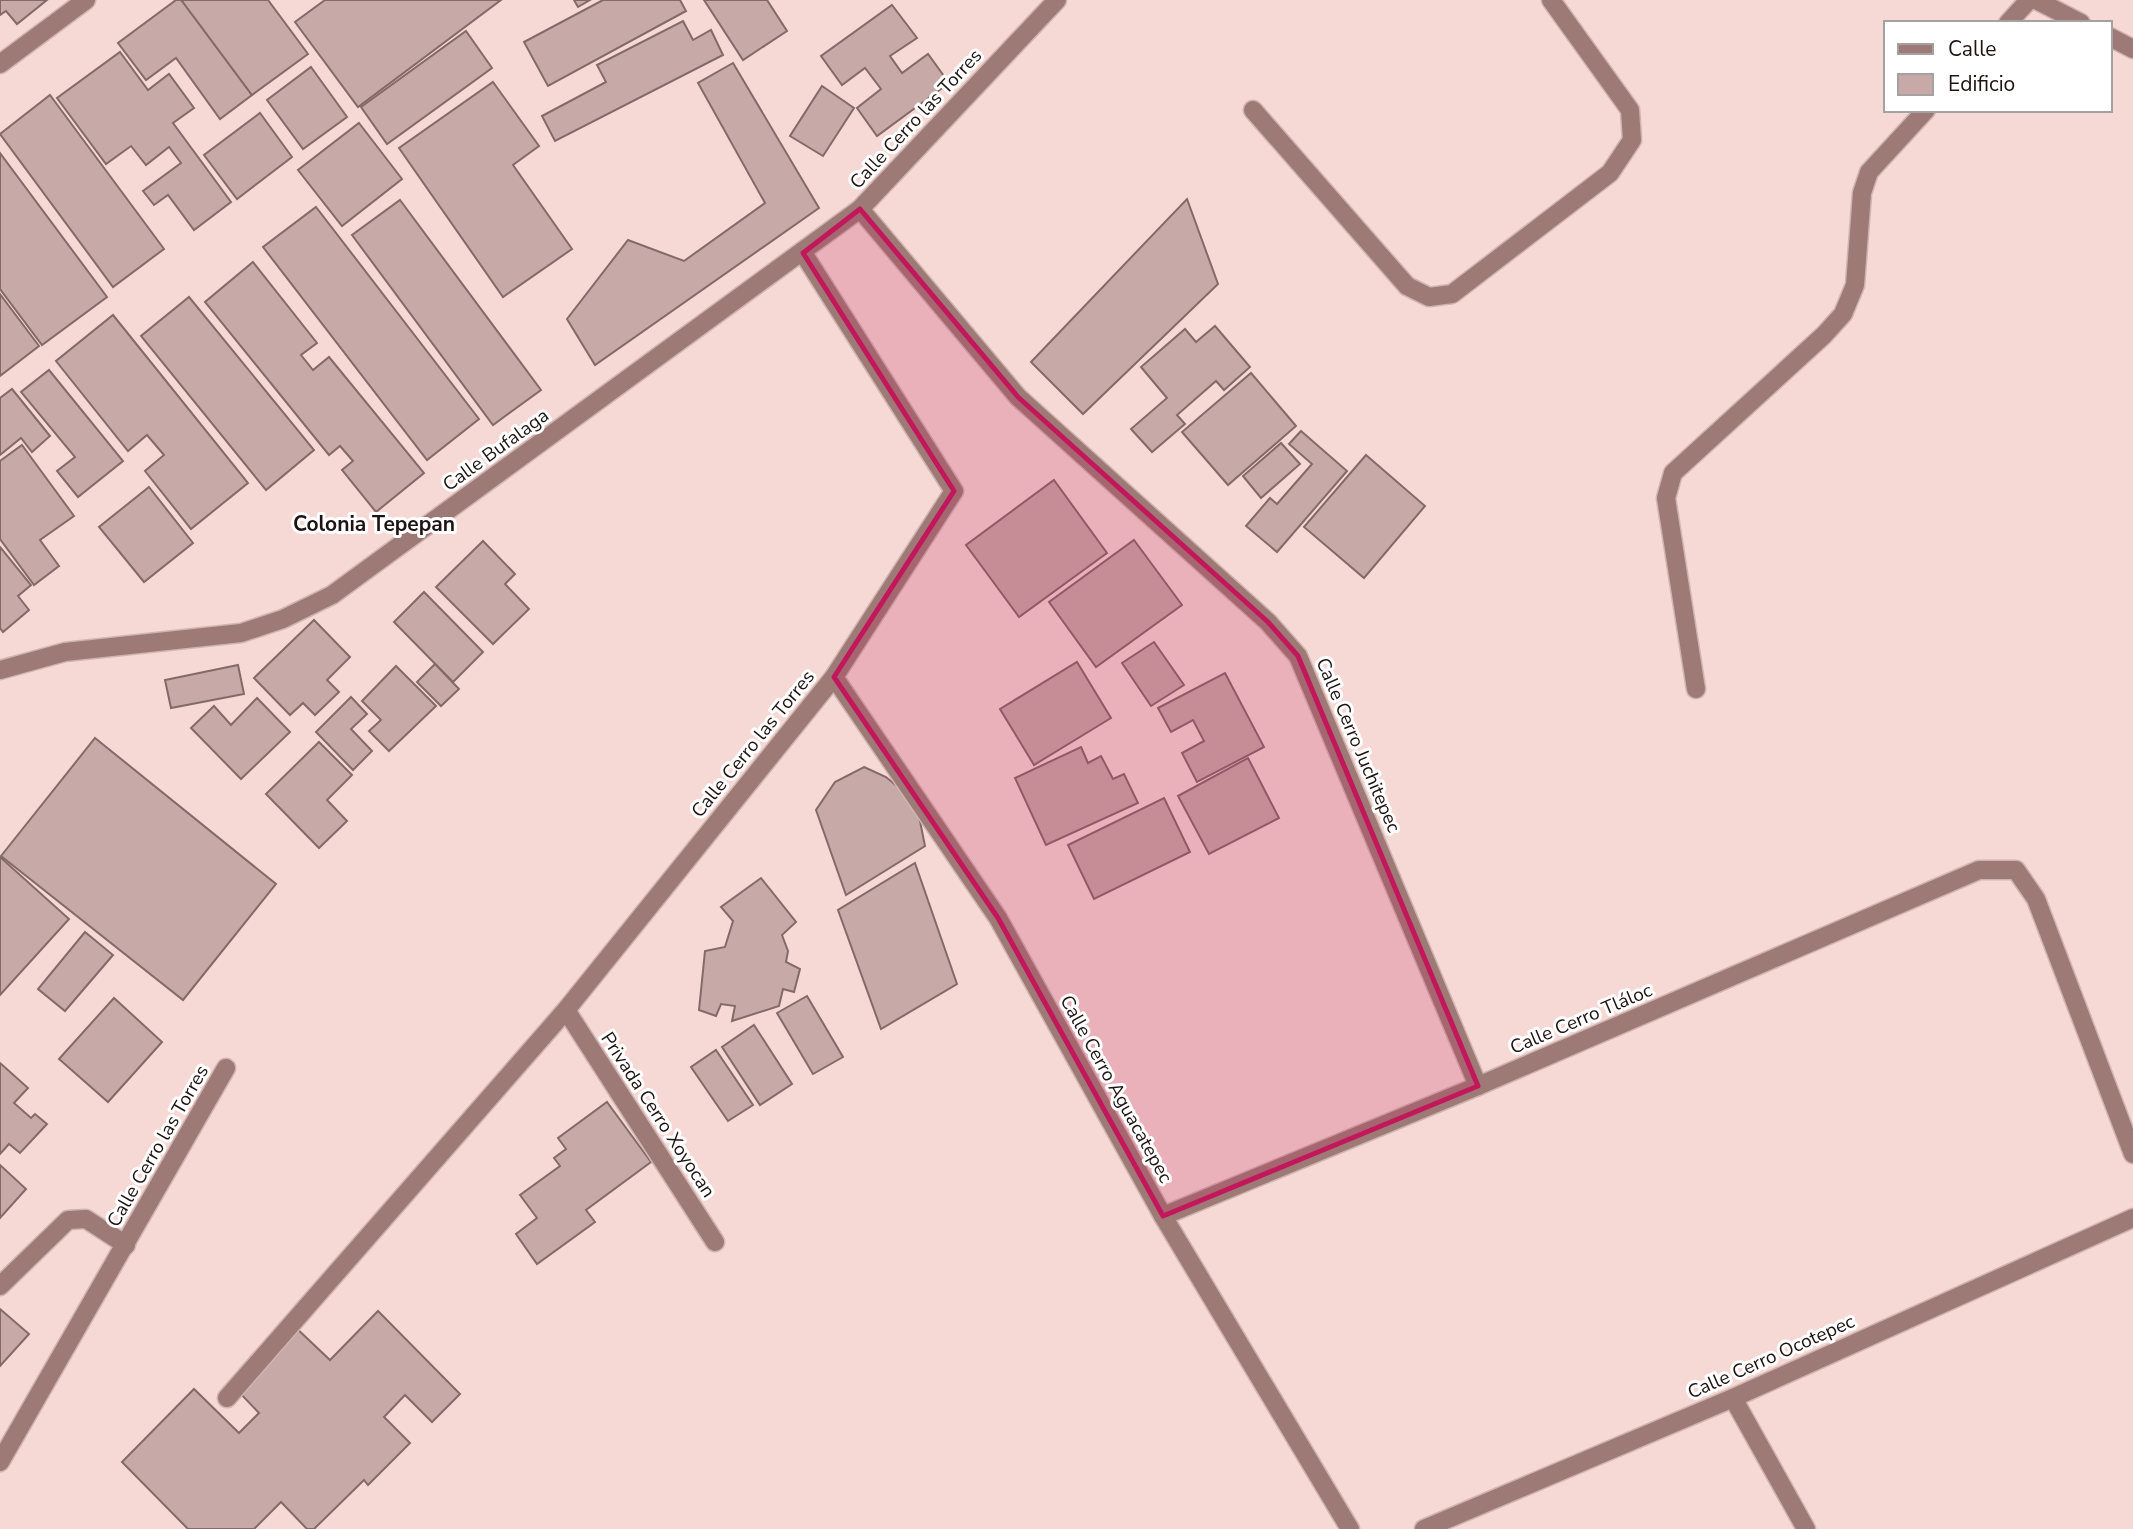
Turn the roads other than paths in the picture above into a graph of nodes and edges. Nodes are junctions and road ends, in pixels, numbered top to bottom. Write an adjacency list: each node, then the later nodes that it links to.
1 (86, 0): 10 (street)
2 (1057, 0): 13 (street, Calle Cerro las Torres)
3 (1551, 0): 11 (street)
4 (2029, 0): 6 (street)
5 (2036, 0): 7 (street)
6 (2010, 21)
7 (2077, 21)
8 (2112, 38): 9 (street)
9 (2133, 49)
10 (0, 64)
11 (1253, 110)
12 (1924, 112): 18 (street)
13 (860, 209): 14 (street, Calle Bufalaga); 15 (street, Calle Cerro las Torres)
14 (803, 253): 16 (street, Calle Bufalaga); 17 (street, Calle Cerro las Torres)
15 (1018, 397): 21 (street, Calle Cerro Juchitepec)
16 (0, 670)
17 (834, 677): 19 (street, Calle Cerro las Torres); 23 (street, Calle Cerro Aguacatepec)
18 (1696, 689)
19 (566, 1010): 25 (street, Privada Cerro Xoyocan); 28 (street, Calle Cerro las Torres)
20 (226, 1068): 26 (street, Calle Cerro las Torres)
21 (1478, 1086): 22 (street, Calle Cerro Tláloc); 23 (street, Calle Cerro Tláloc)
22 (2133, 1154)
23 (1163, 1216): 31 (street, Calle Cerro Aguacatepec)
24 (2133, 1217): 29 (street, Calle Cerro Ocotepec)
25 (715, 1242)
26 (126, 1245): 27 (street, Calle Cerro las Torres); 30 (street, Calle Cerro las Torres)
27 (0, 1286)
28 (227, 1398)
29 (1732, 1398): 32 (street, Calle Cerro Ocotepec); 33 (street)
30 (0, 1462)
31 (1350, 1529)
32 (1424, 1529)
33 (1806, 1529)

